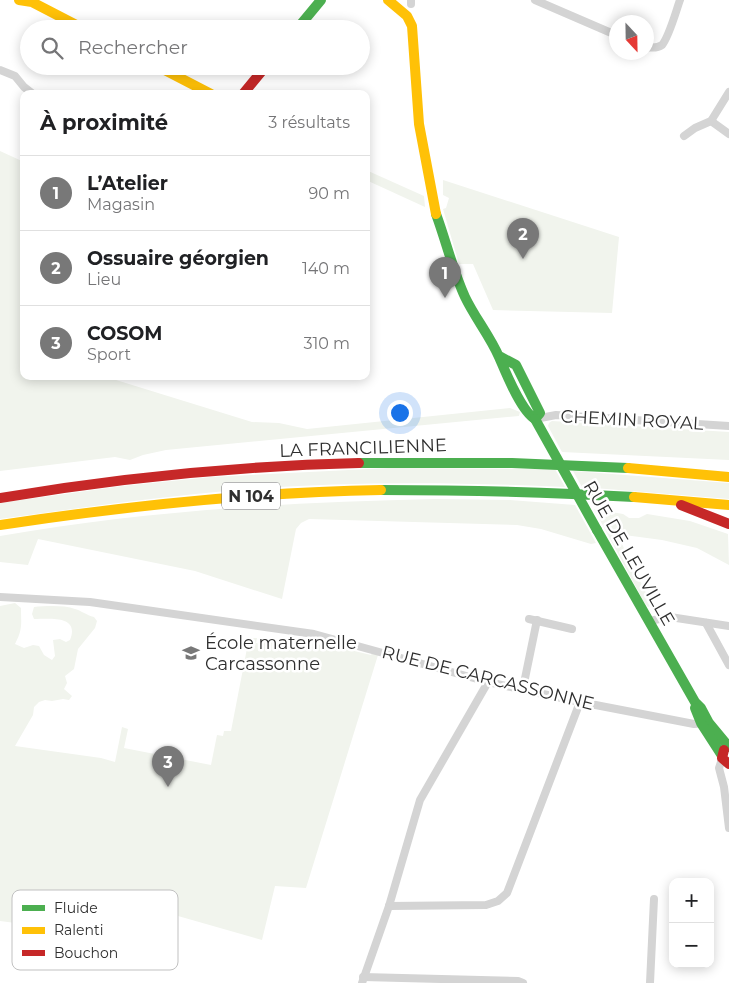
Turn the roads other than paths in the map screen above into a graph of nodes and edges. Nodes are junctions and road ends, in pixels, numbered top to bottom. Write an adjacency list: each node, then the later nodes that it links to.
1 (19, 0): 6 (main road)
2 (321, 0): 7 (main road)
3 (388, 0): 20 (main road, RUE DE LEUVILLE)
4 (535, 0): 8 (street)
5 (680, 0): 9 (street)
6 (67, 20)
7 (304, 20)
8 (609, 32)
9 (654, 48)
10 (0, 70): 13 (street)
11 (174, 75): 14 (main road)
12 (259, 75): 15 (main road)
13 (28, 90)
14 (203, 90)
15 (246, 90)
16 (729, 92): 17 (street)
17 (711, 121): 18 (street); 19 (street)
18 (729, 134)
19 (684, 136)
20 (535, 419): 21 (street, CHEMIN ROYAL); 31 (main road, RUE DE LEUVILLE, bridge)
21 (729, 426)
22 (673, 470): 23 (main road); 24 (main road, LA FRANCILIENNE / N 104); 25 (main road, LA FRANCILIENNE / N 104)
23 (729, 470)
24 (729, 476)
25 (0, 498)
26 (666, 499): 27 (main road, N 104); 28 (main road); 29 (main road, N 104)
27 (729, 505)
28 (729, 524)
29 (0, 525)
30 (0, 597): 36 (street, RUE DE CARCASSONNE)
31 (649, 621): 32 (street); 39 (main road, RUE DE LEUVILLE)
32 (706, 623): 33 (street); 35 (street)
33 (729, 626)
34 (572, 629): 37 (street)
35 (729, 665)
36 (488, 682): 37 (street, RUE DE CARCASSONNE); 43 (street)
37 (523, 688): 38 (street, RUE DE CARCASSONNE)
38 (580, 702): 39 (street, RUE DE CARCASSONNE); 43 (street)
39 (705, 723): 40 (main road, RUE DE LEUVILLE)
40 (727, 756): 41 (street)
41 (729, 828)
42 (654, 899): 47 (street)
43 (389, 906): 44 (street)
44 (363, 980): 45 (street)
45 (386, 980): 46 (street)
46 (523, 983)
47 (650, 983)

